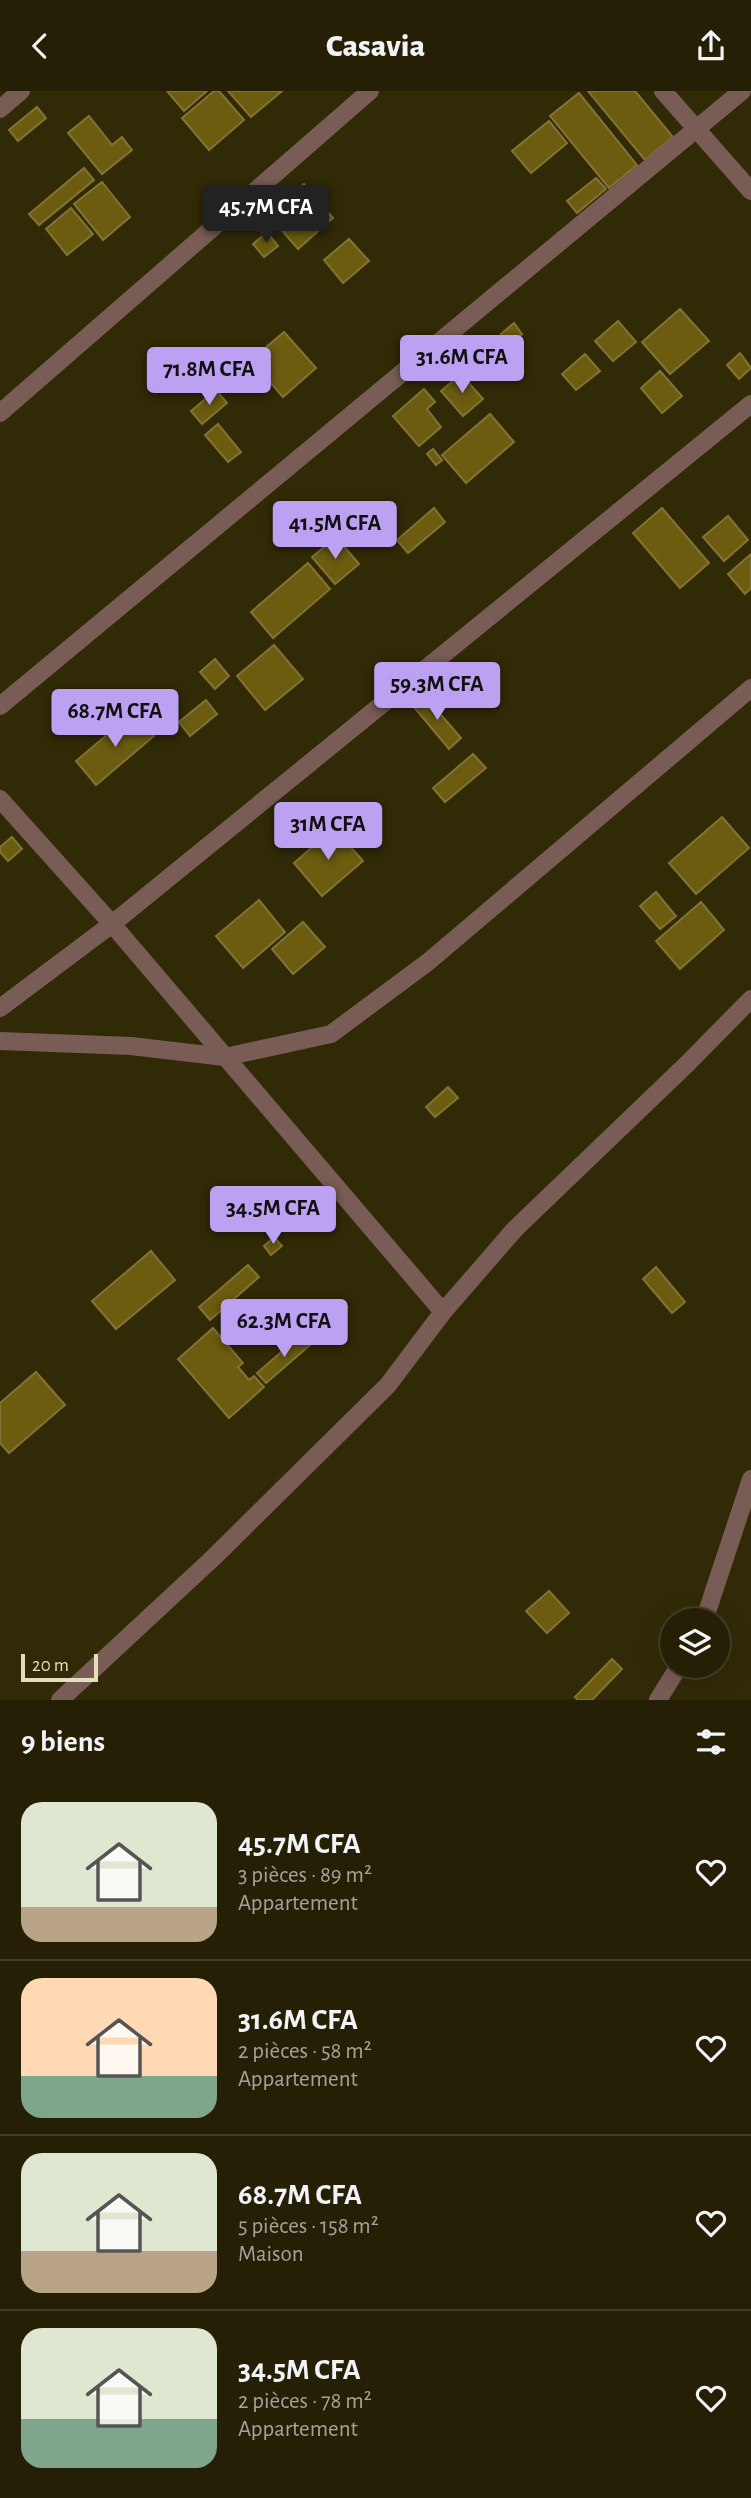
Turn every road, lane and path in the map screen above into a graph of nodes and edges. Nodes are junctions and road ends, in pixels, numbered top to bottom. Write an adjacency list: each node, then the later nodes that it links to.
1 (22, 91): 5 (street)
2 (370, 91): 9 (street)
3 (663, 91): 6 (street)
4 (742, 91): 6 (street)
5 (0, 109)
6 (695, 129): 7 (street); 11 (street)
7 (751, 191)
8 (751, 404): 13 (street)
9 (0, 413)
10 (751, 688): 17 (street)
11 (0, 706)
12 (0, 799): 13 (street)
13 (112, 924): 15 (street); 17 (street)
14 (751, 999): 18 (street)
15 (0, 1008)
16 (0, 1041): 17 (street)
17 (225, 1057): 18 (street)
18 (443, 1312): 22 (street)
19 (751, 1479): 20 (street)
20 (708, 1608)
21 (671, 1678): 23 (street)
22 (60, 1700)
23 (658, 1700)

